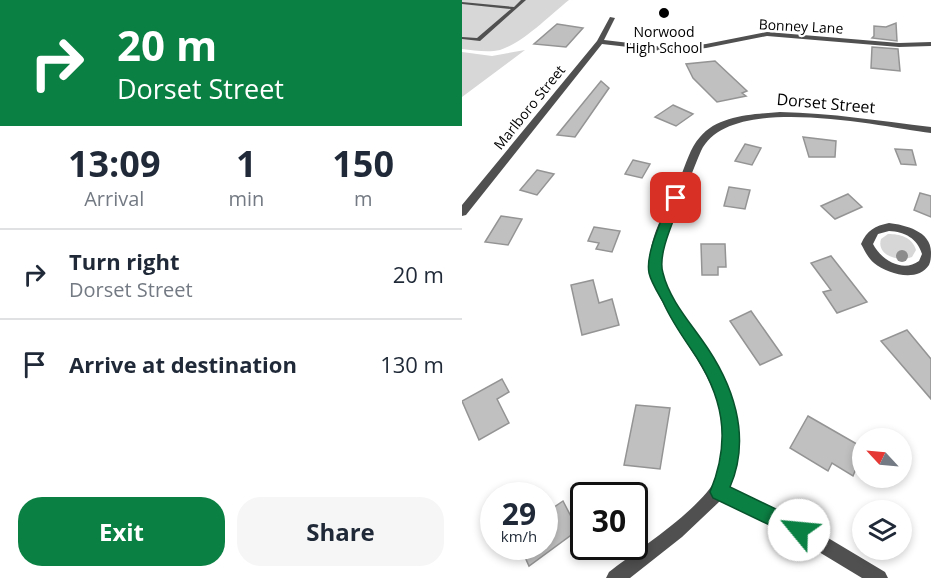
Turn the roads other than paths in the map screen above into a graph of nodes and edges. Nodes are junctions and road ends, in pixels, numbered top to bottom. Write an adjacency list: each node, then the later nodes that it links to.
1 (524, 0): 3 (lane)
2 (462, 3): 3 (lane)
3 (515, 8): 5 (lane)
4 (612, 18): 6 (street, Marlboro Street)
5 (462, 38)
6 (600, 42): 7 (street, Bonney Lane); 9 (street, Marlboro Street)
7 (931, 44)
8 (931, 130): 12 (street, Dorset Street)
9 (462, 212)
10 (923, 266): 10 (street); 11 (street)
11 (931, 276)
12 (719, 492): 13 (street); 14 (street)
13 (615, 578)
14 (879, 578)

